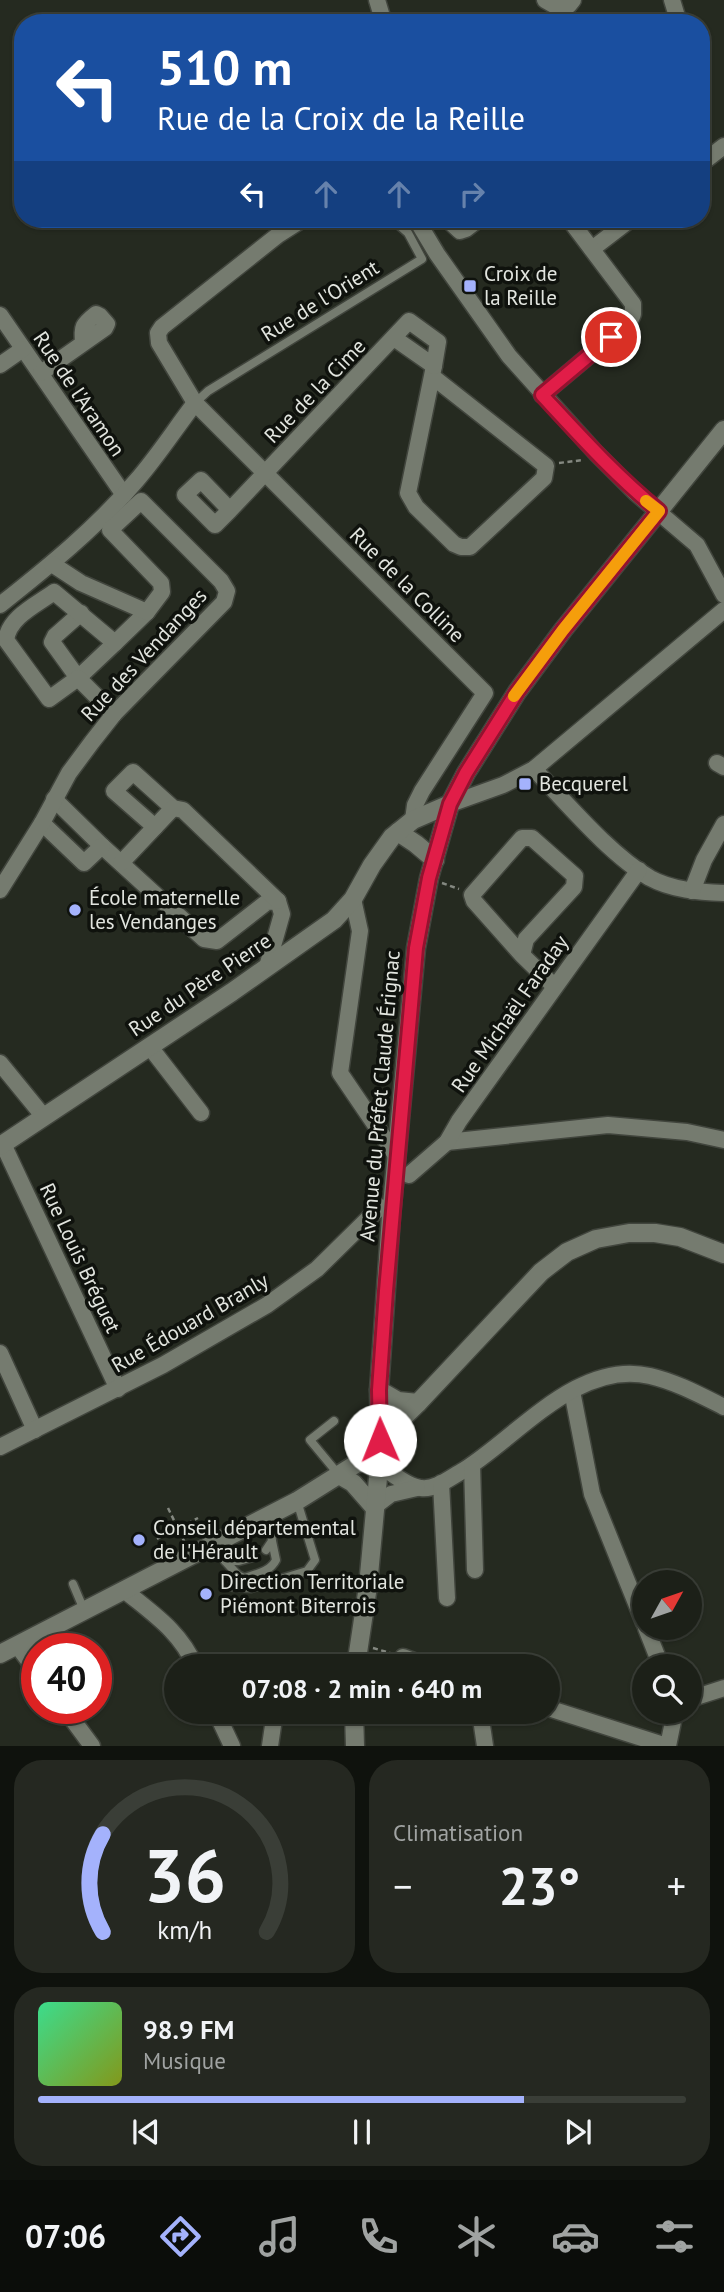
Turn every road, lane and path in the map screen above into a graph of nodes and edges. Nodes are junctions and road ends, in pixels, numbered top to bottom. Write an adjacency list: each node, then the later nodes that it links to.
1 (545, 0): 2 (street)
2 (573, 0)
3 (724, 146): 4 (street)
4 (710, 157)
5 (289, 228): 19 (street, Rue de la Colline)
6 (402, 228): 19 (lane, Rue de l'Orient)
7 (421, 228): 18 (street)
8 (576, 228): 10 (street)
9 (619, 228): 10 (street)
10 (592, 249): 18 (street)
11 (0, 315): 14 (street, Rue de l'Aramon)
12 (394, 338): 16 (street, Rue de la Cime); 16 (street, Rue de la Cime); 23 (street, Rue de la Cime)
13 (83, 343): 17 (street)
14 (23, 349): 15 (street); 17 (street, Rue de l'Aramon)
15 (0, 365)
16 (433, 372): 21 (street); 21 (street)
17 (41, 373): 24 (street, Rue de l'Aramon)
18 (542, 395): 26 (street)
19 (195, 402): 23 (street, Rue de la Colline); 24 (street)
20 (724, 430): 26 (street, Avenue du Préfet Claude Érignac)
21 (546, 466): 22 (path)
22 (590, 466)
23 (266, 473): 25 (street, Rue de la Cime); 40 (street, Rue de la Colline)
24 (124, 495): 27 (street)
25 (230, 510)
26 (659, 511): 28 (street); 38 (street, Avenue du Préfet Claude Érignac)
27 (52, 564): 29 (street); 31 (street, Rue des Vendanges)
28 (724, 595)
29 (0, 605)
30 (724, 610): 36 (street)
31 (147, 612): 33 (street); 35 (street, Rue des Vendanges)
32 (81, 613): 33 (street); 34 (street); 34 (street)
33 (115, 643): 34 (street)
34 (78, 678): 35 (street)
35 (114, 714): 37 (street, Rue des Vendanges)
36 (534, 769): 38 (street); 48 (street)
37 (54, 799): 41 (street, Rue des Vendanges); 45 (street)
38 (450, 804): 40 (street, Rue du Père Pierre); 46 (street, Avenue du Préfet Claude Érignac)
39 (173, 808): 43 (street); 43 (street); 53 (street)
40 (413, 820): 44 (street, Rue du Père Pierre)
41 (42, 823): 45 (street); 49 (street, Rue des Vendanges)
42 (724, 824): 50 (street)
43 (155, 827): 47 (street)
44 (398, 832): 46 (street); 52 (street, Rue du Père Pierre)
45 (102, 846): 47 (street)
46 (435, 860): 66 (street, Avenue du Préfet Claude Érignac)
47 (121, 863): 53 (street)
48 (639, 870): 50 (street); 56 (street, Rue Michaël Faraday)
49 (0, 890)
50 (692, 891): 51 (street)
51 (724, 893)
52 (352, 899): 55 (street, Rue du Père Pierre); 66 (street)
53 (278, 901): 55 (street)
54 (522, 955): 54 (street); 56 (street)
55 (267, 967): 57 (street, Rue du Père Pierre)
56 (554, 986): 61 (street, Rue Michaël Faraday)
57 (150, 1047): 59 (street); 60 (street, Rue du Père Pierre)
58 (0, 1064): 60 (street)
59 (201, 1112)
60 (44, 1117): 65 (street, Rue du Père Pierre)
61 (458, 1121): 62 (street); 64 (street, Rue Michaël Faraday)
62 (477, 1140): 63 (street); 64 (street)
63 (724, 1140)
64 (447, 1142): 67 (street, Rue Michaël Faraday)
65 (1, 1145): 71 (street, Rue Louis Bréguet)
66 (397, 1157): 72 (street, Avenue du Préfet Claude Érignac)
67 (409, 1175)
68 (380, 1207): 71 (street, Rue Édouard Branly)
69 (724, 1254): 74 (street)
70 (0, 1353): 77 (street)
71 (118, 1389): 77 (street, Rue Édouard Branly)
72 (379, 1390): 74 (street); 78 (street, Avenue du Préfet Claude Érignac)
73 (572, 1391): 75 (street); 82 (street); 103 (street)
74 (418, 1403): 78 (street)
75 (724, 1407)
76 (334, 1421): 83 (lane)
77 (35, 1430): 79 (street, Rue Édouard Branly)
78 (380, 1440): 80 (street); 81 (street, Avenue du Préfet Claude Érignac)
79 (0, 1447)
80 (356, 1464): 81 (street); 83 (street)
81 (379, 1465): 85 (street); 87 (street, Avenue du Préfet Claude Érignac)
82 (471, 1465): 84 (street); 99 (street)
83 (340, 1475): 86 (street); 87 (street)
84 (441, 1483): 85 (street); 104 (street)
85 (417, 1488): 87 (street)
86 (298, 1502): 89 (street); 101 (lane)
87 (374, 1507): 107 (street, Avenue du Préfet Claude Érignac)
88 (168, 1508): 91 (path)
89 (269, 1516): 93 (lane); 94 (street)
90 (198, 1518): 91 (path)
91 (178, 1528): 92 (path); 96 (path)
92 (157, 1539)
93 (272, 1541): 95 (lane); 98 (lane)
94 (215, 1544): 96 (street); 98 (lane)
95 (266, 1550)
96 (191, 1556): 102 (street)
97 (253, 1557): 98 (lane)
98 (225, 1561)
99 (475, 1570)
100 (73, 1584): 105 (lane)
101 (224, 1586)
102 (124, 1590): 105 (street); 110 (street)
103 (632, 1593)
104 (447, 1598)
105 (84, 1610): 106 (street)
106 (17, 1645): 108 (street); 109 (street)
107 (359, 1645): 111 (street, Avenue du Préfet Claude Érignac); 112 (path)
108 (21, 1650)
109 (0, 1654)
110 (190, 1654)
111 (358, 1654)
112 (392, 1654)
113 (724, 1688): 114 (street)
114 (702, 1695)
115 (560, 1712): 127 (street)
116 (76, 1724): 122 (street)
117 (222, 1724): 123 (street)
118 (273, 1724): 124 (street)
119 (354, 1724): 125 (street)
120 (482, 1724): 126 (street)
121 (673, 1724): 127 (street)
122 (92, 1746)
123 (232, 1746)
124 (270, 1746)
125 (355, 1746)
126 (485, 1746)
127 (668, 1746)

